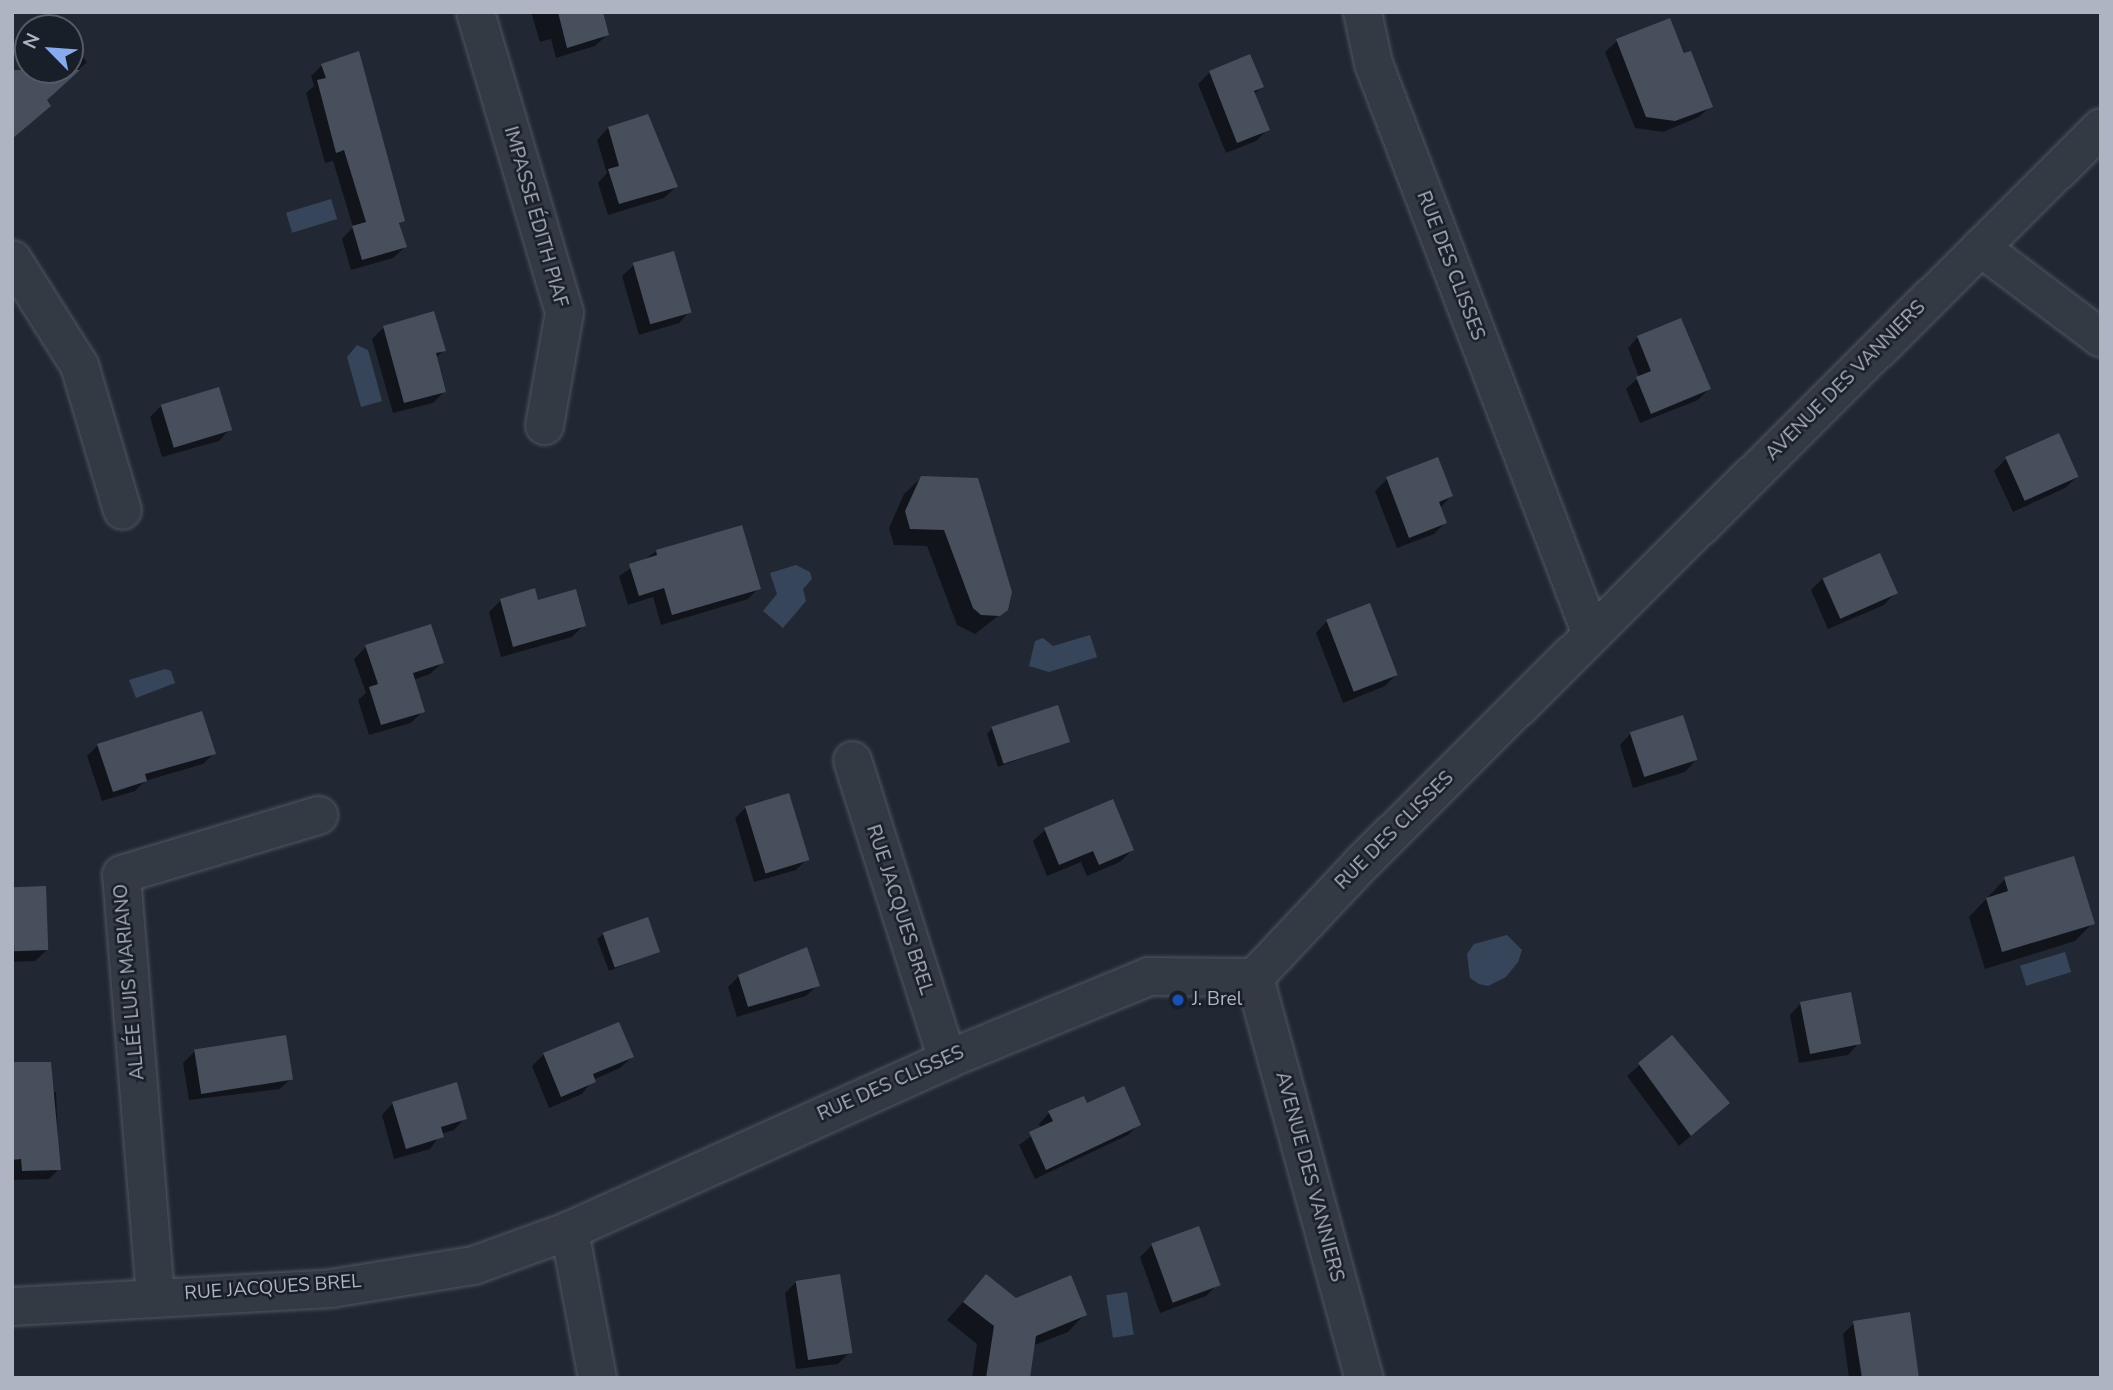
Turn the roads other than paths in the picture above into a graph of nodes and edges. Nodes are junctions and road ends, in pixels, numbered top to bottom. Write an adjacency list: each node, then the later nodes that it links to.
1 (475, 12): 7 (street, IMPASSE ÉDITH PIAF)
2 (1362, 12): 9 (street, RUE DES CLISSES)
3 (2101, 127): 4 (street, AVENUE DES VANNIERS)
4 (1980, 247): 6 (street); 9 (street, AVENUE DES VANNIERS)
5 (12, 260): 8 (street)
6 (2101, 338)
7 (544, 425)
8 (122, 510)
9 (1591, 634): 12 (street, RUE DES CLISSES)
10 (852, 760): 13 (street, RUE JACQUES BREL)
11 (318, 816): 15 (street, ALLÉE LUIS MARIANO)
12 (1254, 977): 13 (street, RUE DES CLISSES); 18 (street, AVENUE DES VANNIERS)
13 (947, 1059): 14 (street, RUE DES CLISSES)
14 (569, 1230): 15 (street, RUE JACQUES BREL); 17 (street)
15 (155, 1296): 16 (street, RUE JACQUES BREL)
16 (12, 1306)
17 (597, 1378)
18 (1364, 1378)

